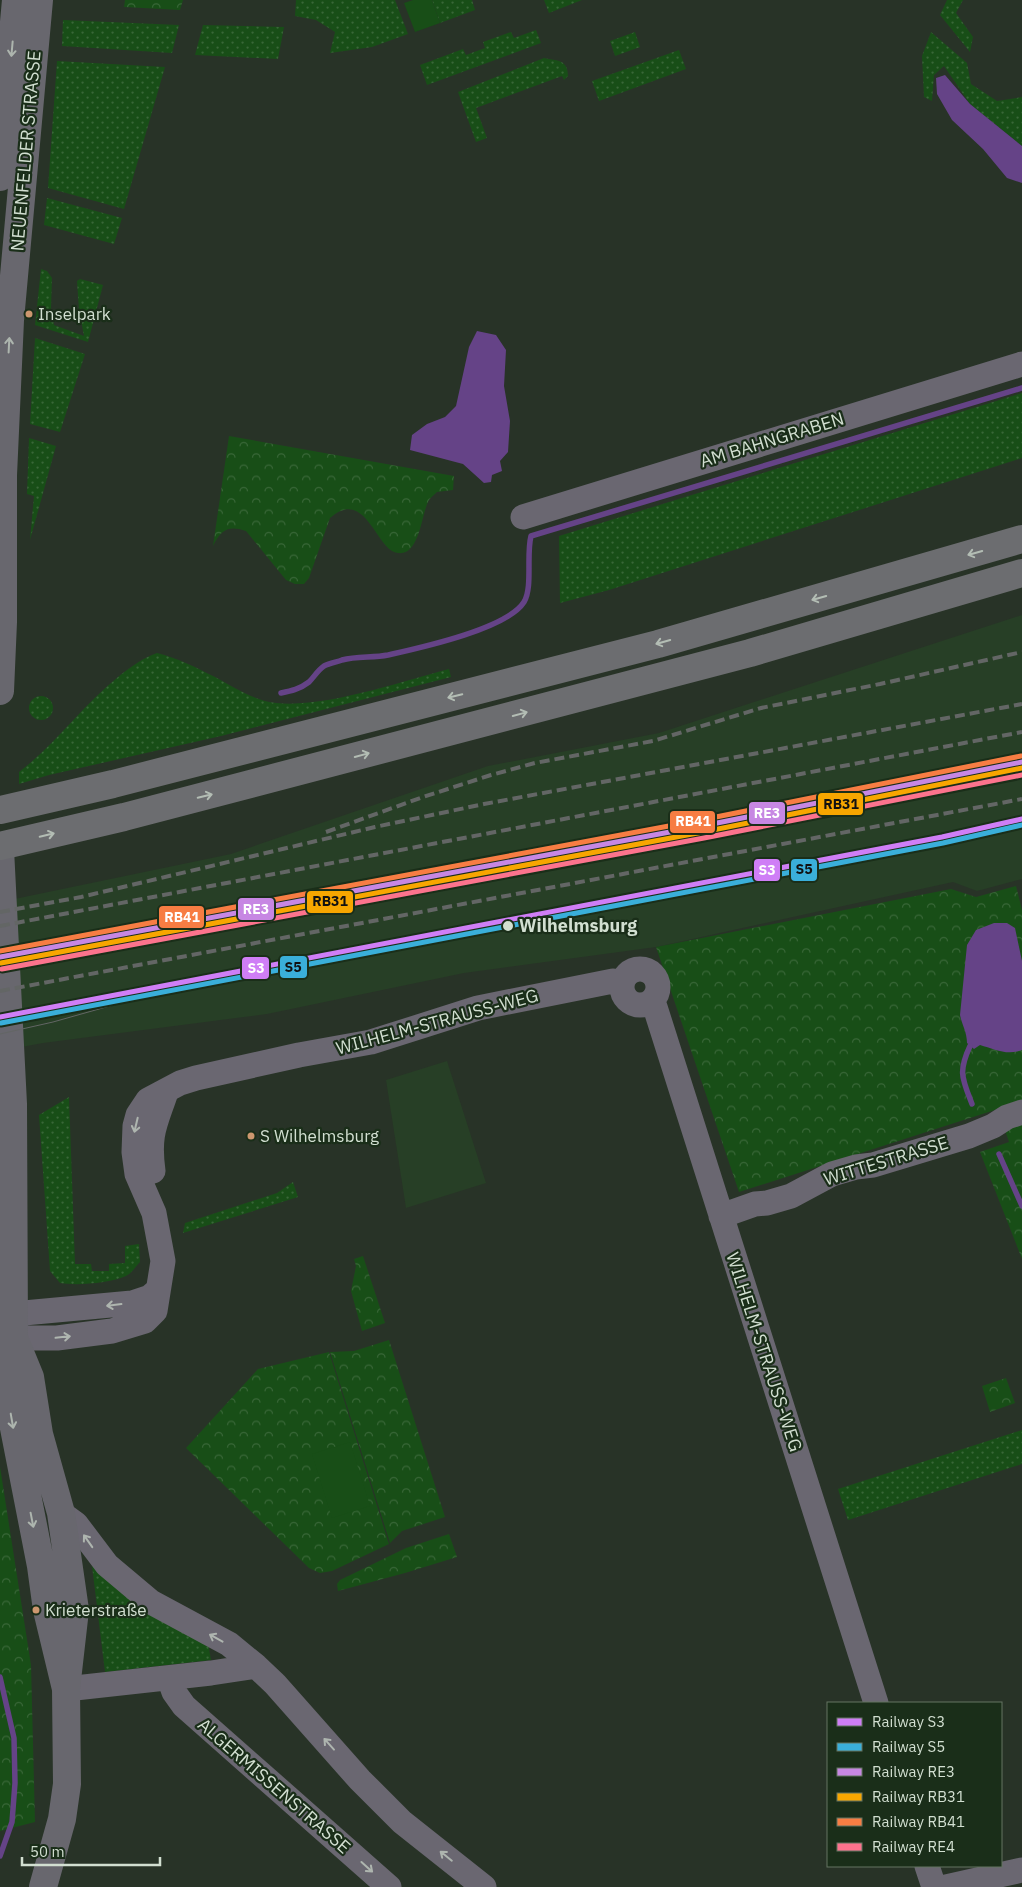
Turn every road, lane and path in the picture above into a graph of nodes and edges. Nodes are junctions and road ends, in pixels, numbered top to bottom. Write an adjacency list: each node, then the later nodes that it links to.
1 (16, 0): 3 (main road, NEUENFELDER STRASSE, one-way to 3)
2 (39, 0): 8 (main road, NEUENFELDER STRASSE, one-way to 2)
3 (0, 177)
4 (1022, 364): 5 (street, AM BAHNGRABEN)
5 (523, 517)
6 (1022, 539): 9 (highway, one-way to 9)
7 (1022, 573): 10 (highway, one-way to 7)
8 (0, 691)
9 (0, 810)
10 (0, 848): 13 (main road)
11 (1022, 1112): 12 (street, WITTESTRASSE)
12 (721, 1216): 13 (street, WILHELM-STRAUSS-WEG); 18 (street, WILHELM-STRAUSS-WEG)
13 (13, 1326): 14 (main road); 17 (main road, one-way to 17)
14 (62, 1513): 15 (street, one-way to 14); 17 (main road)
15 (256, 1666): 16 (street); 23 (street, one-way to 15)
16 (169, 1678): 17 (street); 22 (street, ALGERMISSENSTRASSE, one-way to 22)
17 (66, 1689): 21 (main road)
18 (876, 1702)
19 (927, 1867): 24 (street)
20 (1022, 1870): 25 (street)
21 (43, 1887)
22 (389, 1887)
23 (484, 1887)
24 (934, 1887)
25 (946, 1887)

